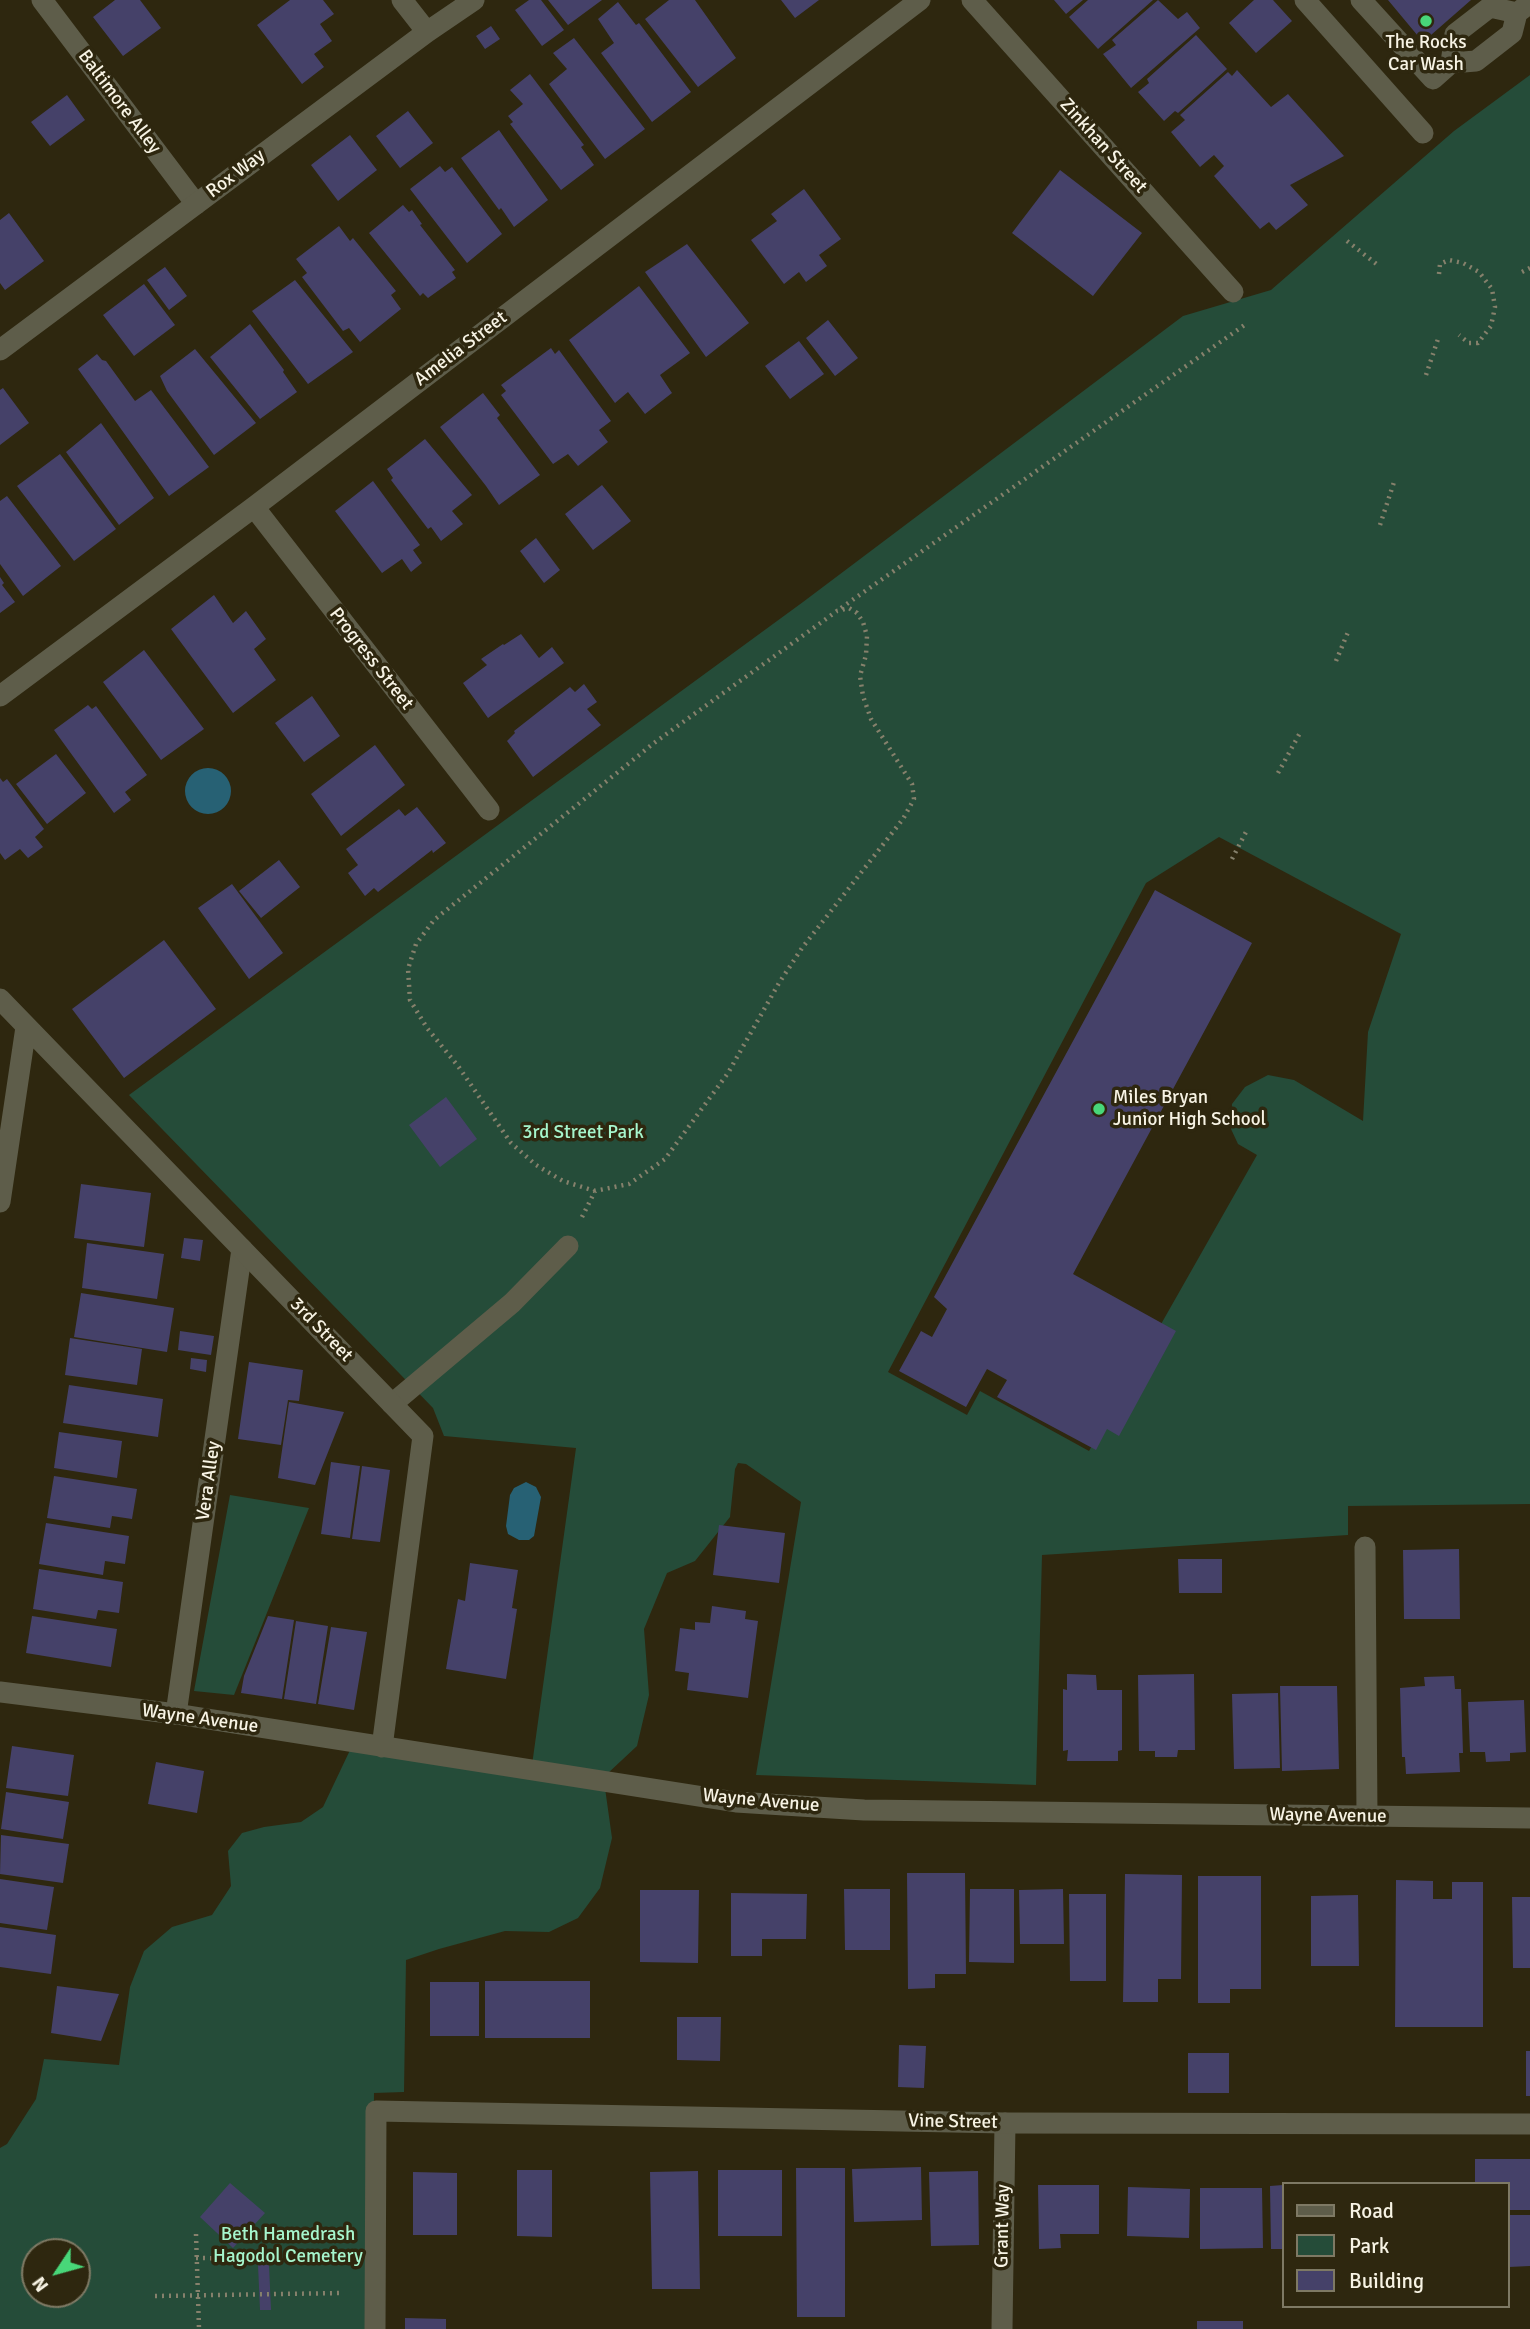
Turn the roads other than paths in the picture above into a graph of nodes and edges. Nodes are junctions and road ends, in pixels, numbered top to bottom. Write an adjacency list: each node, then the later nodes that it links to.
1 (42, 0): 12 (street, Baltimore Alley)
2 (402, 0): 9 (street)
3 (474, 0): 9 (street, Rox Way)
4 (920, 0): 15 (street, Amelia Street)
5 (972, 0): 13 (street, Zinkhan Street)
6 (1305, 0): 11 (street)
7 (1361, 0): 10 (street)
8 (1524, 8): 10 (street); 10 (street)
9 (427, 33): 12 (street, Rox Way)
10 (1451, 63)
11 (1423, 133)
12 (196, 204): 14 (street, Rox Way)
13 (1233, 292)
14 (0, 350)
15 (254, 507): 16 (street, Amelia Street); 17 (street, Progress Street)
16 (0, 696)
17 (489, 810)
18 (0, 999): 19 (street, 3rd Street)
19 (26, 1027): 20 (street); 22 (street, 3rd Street)
20 (0, 1202)
21 (568, 1247): 23 (street)
22 (242, 1249): 23 (street, 3rd Street); 26 (street, Vera Alley)
23 (392, 1404): 27 (street, 3rd Street)
24 (1365, 1547): 28 (street)
25 (0, 1692): 26 (street, Wayne Avenue)
26 (176, 1714): 27 (street, Wayne Avenue)
27 (382, 1747): 28 (street, Wayne Avenue)
28 (1367, 1816): 29 (street, Wayne Avenue)
29 (1530, 1818)
30 (1005, 2123): 31 (street, Vine Street); 32 (street, Vine Street); 33 (street, Grant Way)
31 (1530, 2124)
32 (375, 2329)
33 (1002, 2329)

